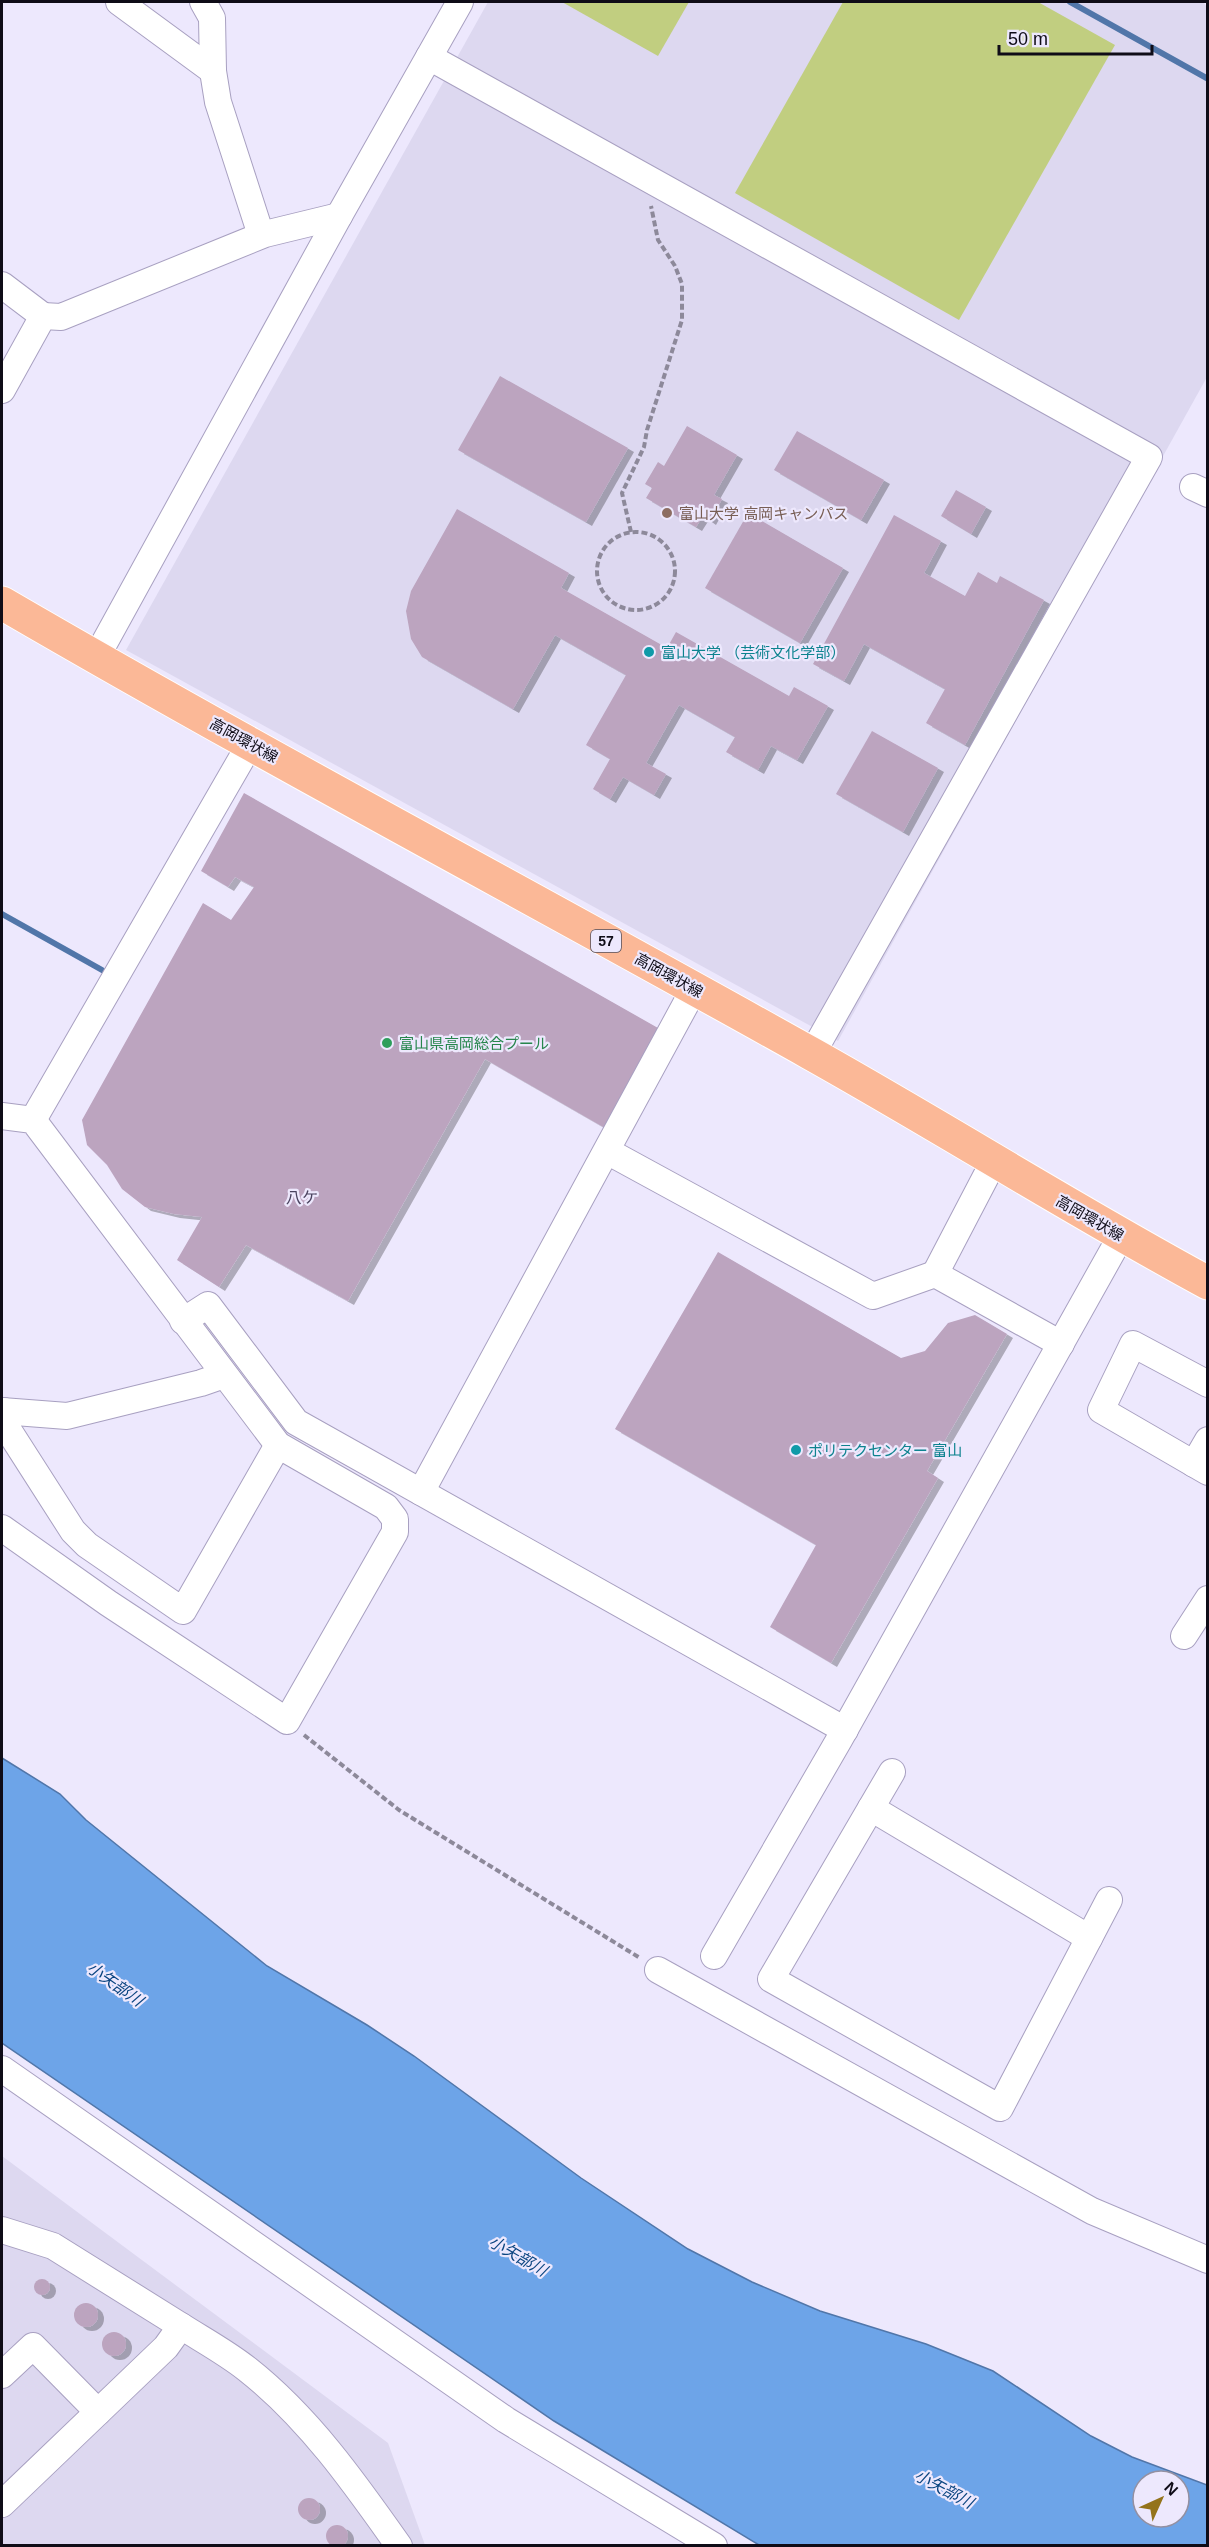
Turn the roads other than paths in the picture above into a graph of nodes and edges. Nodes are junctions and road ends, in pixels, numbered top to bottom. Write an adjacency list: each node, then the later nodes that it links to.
1 (119, 2): 5 (street)
2 (203, 2): 5 (street)
3 (460, 2): 4 (street)
4 (429, 57): 6 (street); 15 (street)
5 (213, 70): 7 (street)
6 (339, 216): 7 (street); 12 (street)
7 (261, 235): 9 (street)
8 (2, 285): 9 (street)
9 (43, 316): 10 (street)
10 (2, 390)
11 (2, 603): 12 (main road, 高岡環状線 / 57)
12 (96, 658): 13 (main road, 高岡環状線 / 57)
13 (250, 744): 14 (main road, 高岡環状線 / 57); 17 (street)
14 (694, 989): 15 (main road, 高岡環状線 / 57); 18 (street)
15 (812, 1054): 19 (main road, 高岡環状線 / 57)
16 (2, 1116): 17 (street)
17 (33, 1120): 23 (street)
18 (607, 1151): 21 (street); 31 (street)
19 (994, 1161): 20 (main road, 高岡環状線 / 57); 21 (street)
20 (1121, 1236): 22 (main road, 高岡環状線 / 57); 24 (street)
21 (935, 1274): 24 (street)
22 (1208, 1283)
23 (183, 1321): 25 (street); 31 (street)
24 (1060, 1344): 35 (street)
25 (224, 1374): 27 (street); 29 (street)
26 (1208, 1384): 30 (street)
27 (2, 1411): 29 (street)
28 (1208, 1440): 30 (street)
29 (278, 1445): 32 (street)
30 (1201, 1468)
31 (421, 1492): 35 (street)
32 (2, 1528)
33 (1208, 1599): 34 (street)
34 (1184, 1636)
35 (845, 1730): 40 (street)
36 (892, 1772): 37 (street)
37 (872, 1808): 39 (street); 39 (street)
38 (1109, 1900): 39 (street)
39 (1089, 1938)
40 (714, 1956)
41 (658, 1970): 44 (street)
42 (2, 2069): 50 (street)
43 (2, 2230): 45 (street)
44 (1208, 2260)
45 (181, 2326): 47 (street); 49 (street)
46 (2, 2375): 47 (street)
47 (98, 2412): 48 (street)
48 (2, 2504)
49 (399, 2546)
50 (714, 2546)

